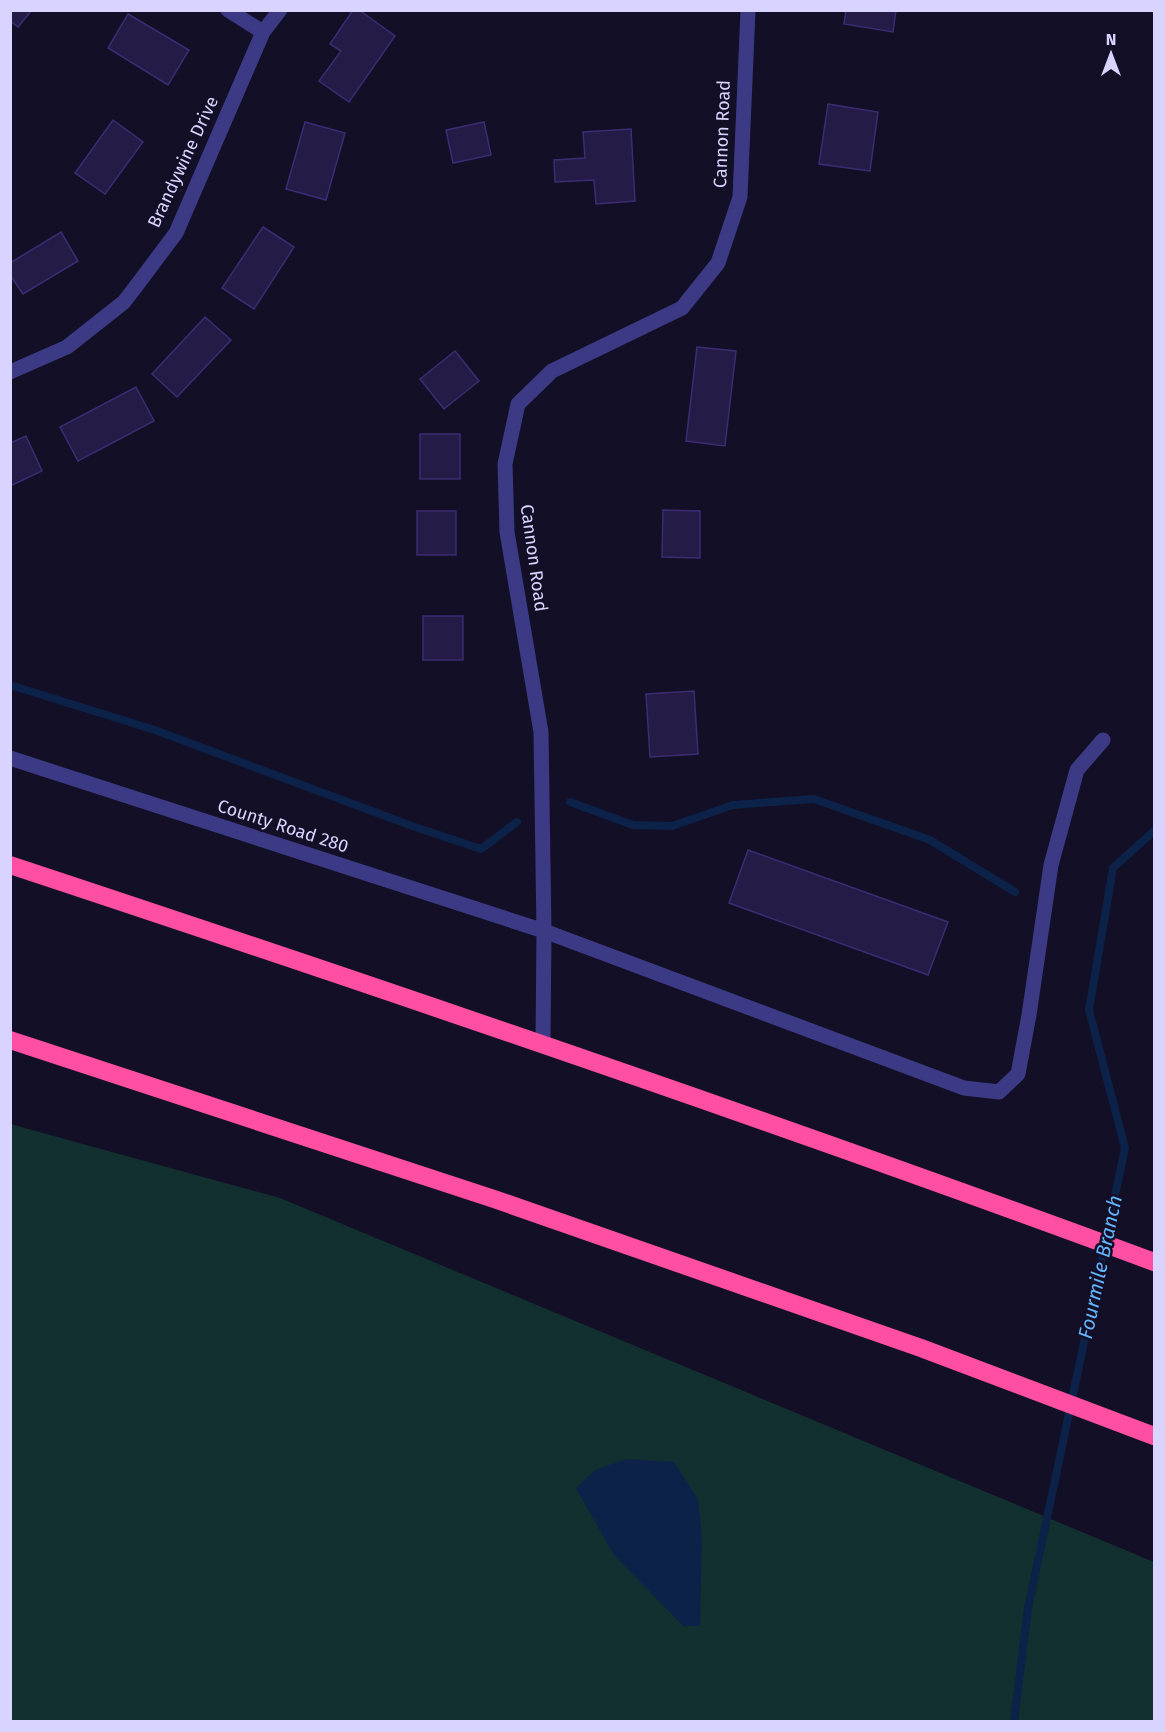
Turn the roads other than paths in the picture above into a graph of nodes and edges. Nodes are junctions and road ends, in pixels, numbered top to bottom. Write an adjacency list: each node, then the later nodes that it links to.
1 (228, 10): 4 (street)
2 (280, 10): 4 (street, Brandywine Drive)
3 (748, 10): 9 (street, Cannon Road)
4 (263, 32): 5 (street, Brandywine Drive)
5 (10, 372)
6 (1103, 740): 9 (street, County Road 280)
7 (10, 758): 9 (street, County Road 280)
8 (10, 865): 11 (highway)
9 (544, 931): 11 (street, Cannon Road)
10 (10, 1040): 13 (highway)
11 (543, 1043): 12 (highway)
12 (1155, 1262)
13 (1155, 1436)

